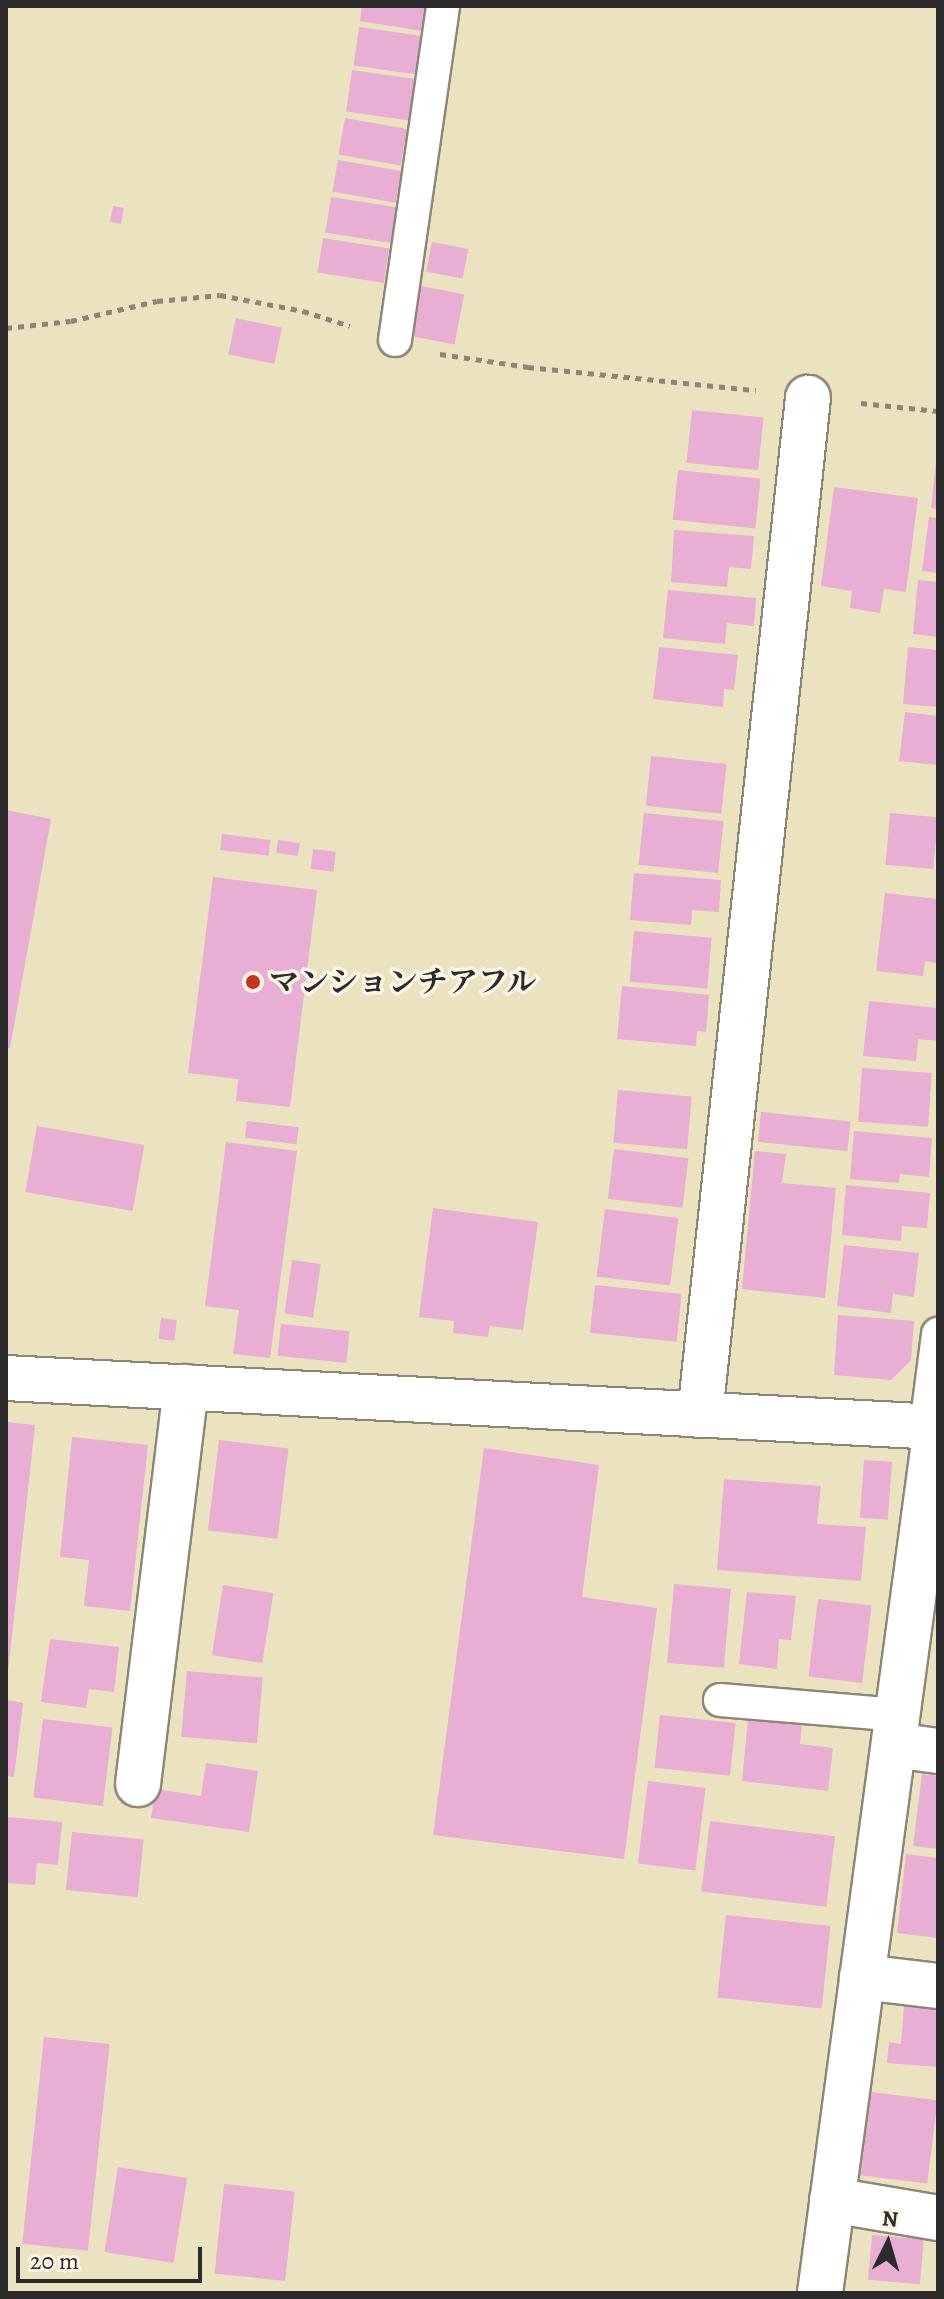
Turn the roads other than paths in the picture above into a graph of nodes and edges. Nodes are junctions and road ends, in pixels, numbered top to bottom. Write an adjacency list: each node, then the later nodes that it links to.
1 (443, 6): 2 (lane)
2 (395, 340)
3 (808, 398): 7 (street)
4 (938, 1334): 8 (lane)
5 (6, 1378): 6 (street)
6 (186, 1387): 7 (street); 12 (street)
7 (700, 1415): 8 (street)
8 (933, 1427): 10 (street)
9 (720, 1700): 10 (lane)
10 (895, 1730): 11 (street); 13 (street)
11 (938, 1751)
12 (138, 1784)
13 (862, 1977): 14 (street); 15 (street)
14 (938, 1986)
15 (832, 2200): 16 (street); 17 (street)
16 (938, 2218)
17 (820, 2293)

